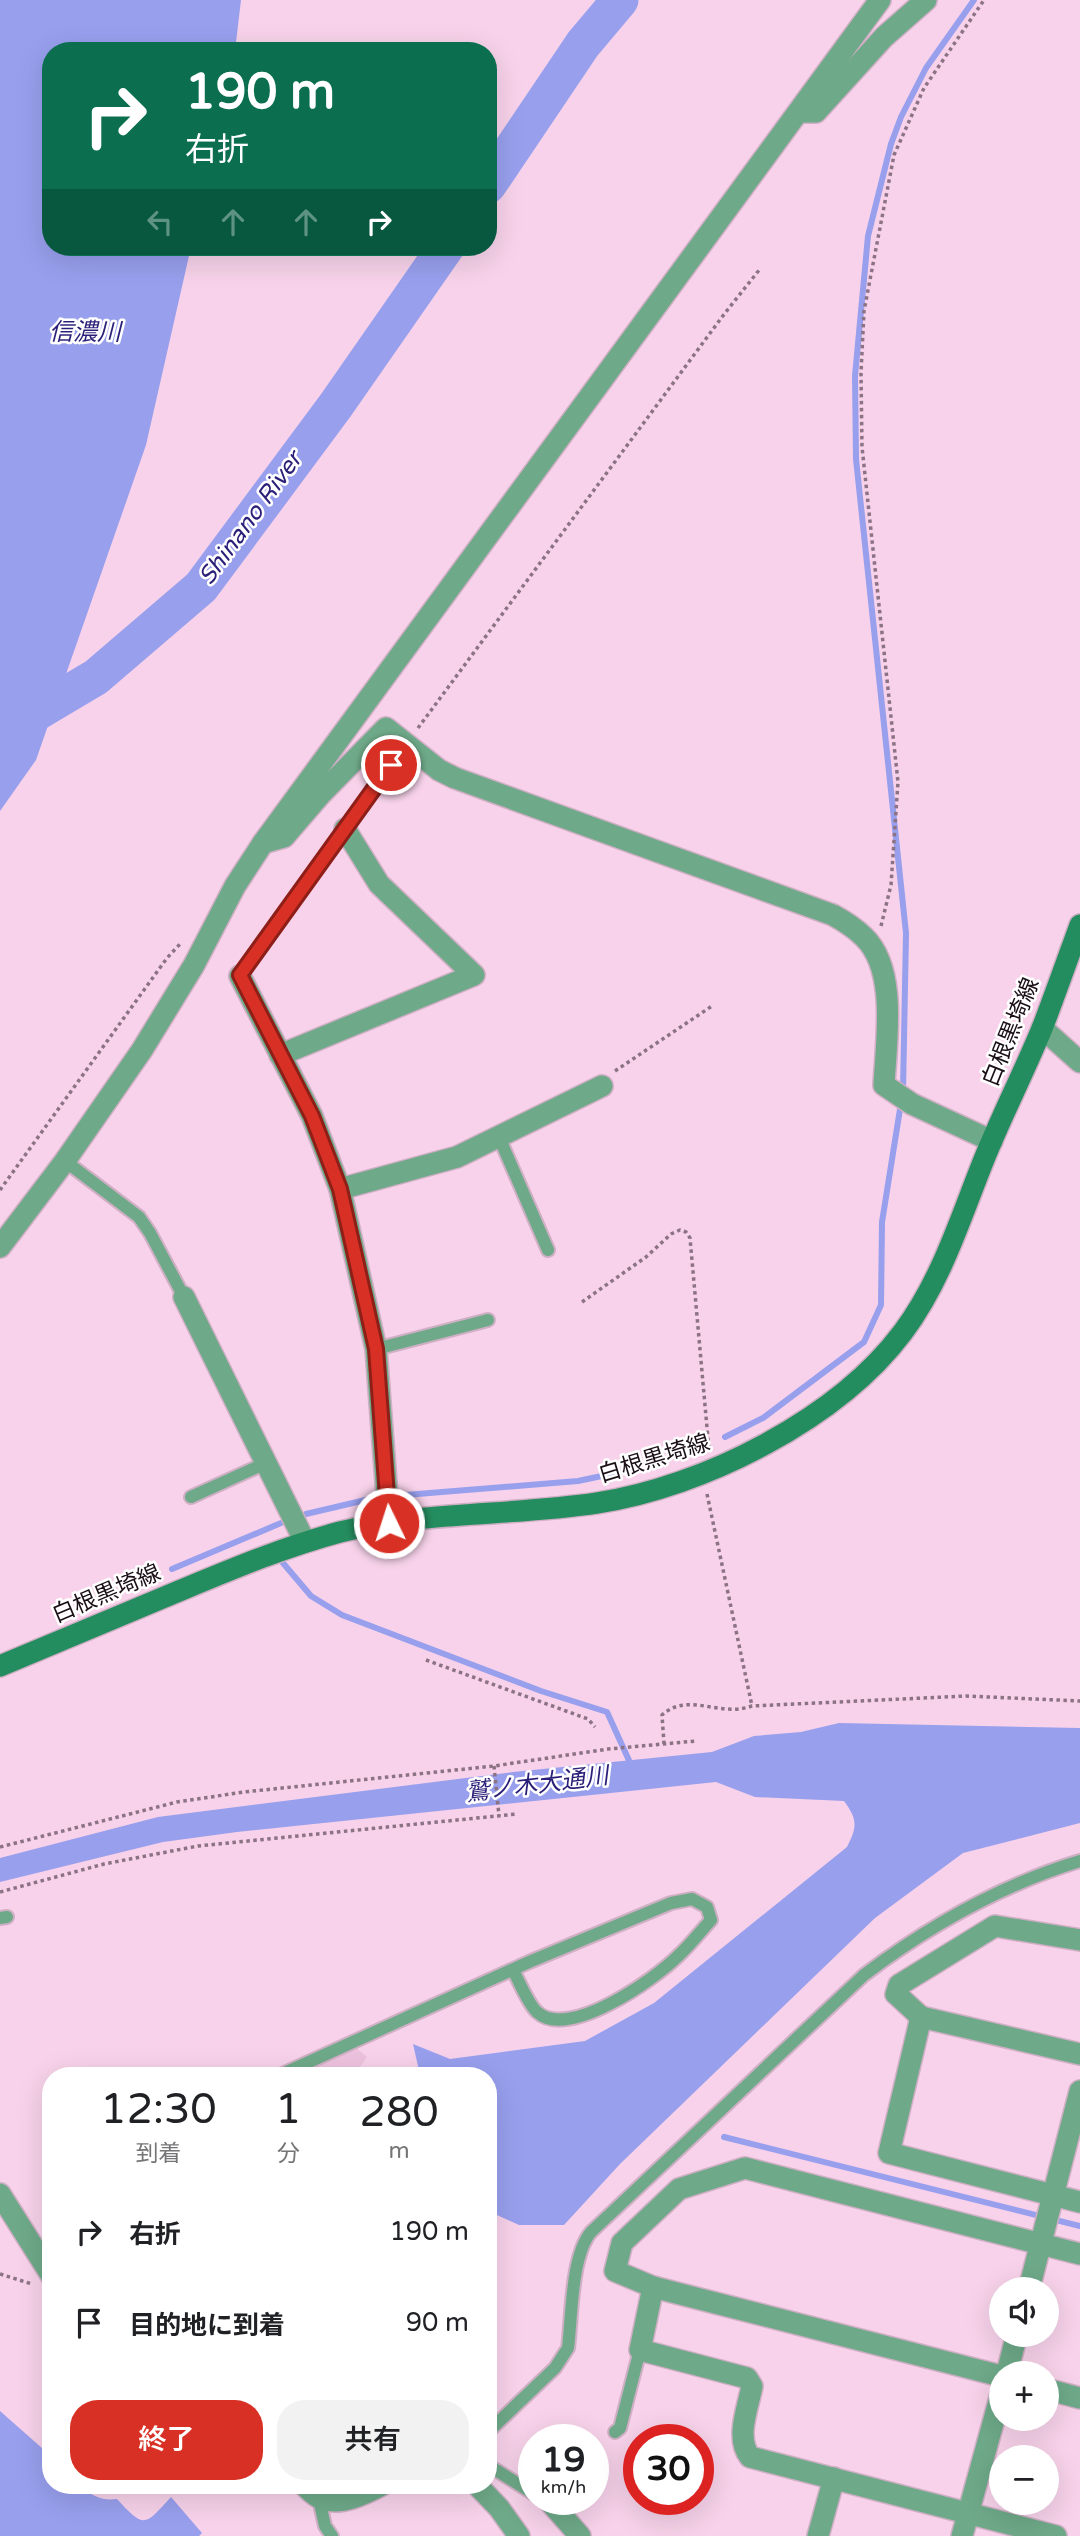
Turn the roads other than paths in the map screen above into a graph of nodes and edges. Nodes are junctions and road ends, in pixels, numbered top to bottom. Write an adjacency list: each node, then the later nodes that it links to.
1 (880, 0): 3 (street)
2 (926, 0): 3 (street)
3 (799, 112): 6 (street)
4 (406, 744): 5 (lane); 6 (street); 14 (street)
5 (345, 829): 8 (lane); 10 (street)
6 (263, 843): 15 (street)
7 (1080, 925): 9 (main road, 白根黒埼線)
8 (240, 975): 10 (street)
9 (1042, 1027): 11 (street); 14 (main road, 白根黒埼線)
10 (280, 1055): 16 (street)
11 (1080, 1062)
12 (602, 1086): 13 (street)
13 (499, 1137): 16 (street); 18 (lane)
14 (992, 1141): 24 (main road, 白根黒埼線)
15 (65, 1161): 17 (street); 19 (lane)
16 (340, 1189): 21 (street)
17 (0, 1247)
18 (548, 1250)
19 (184, 1297): 22 (street)
20 (488, 1321): 21 (lane)
21 (376, 1349): 24 (street)
22 (266, 1463): 23 (lane); 25 (street)
23 (191, 1497)
24 (389, 1523): 25 (main road, 白根黒埼線)
25 (304, 1542): 26 (main road, 白根黒埼線)
26 (0, 1666)
27 (1080, 1861): 46 (lane)
28 (1080, 1940): 30 (street)
29 (513, 1970): 29 (lane); 32 (lane)
30 (921, 2017): 31 (street); 35 (street)
31 (1080, 2054)
32 (298, 2067)
33 (1080, 2091): 35 (street)
34 (0, 2194): 39 (street)
35 (1053, 2195): 36 (street); 37 (street)
36 (1080, 2202)
37 (1041, 2244): 38 (street); 40 (street); 41 (street)
38 (1080, 2254)
39 (42, 2273)
40 (1032, 2277)
41 (653, 2287): 42 (street); 43 (street)
42 (640, 2350): 48 (lane); 50 (street)
43 (989, 2373)
44 (1059, 2392): 45 (street)
45 (1080, 2398)
46 (497, 2423)
47 (991, 2431): 56 (street)
48 (615, 2432)
49 (497, 2470): 51 (lane)
50 (834, 2478): 56 (street); 61 (street)
51 (518, 2483)
52 (313, 2494): 58 (lane)
53 (316, 2494): 54 (street)
54 (360, 2494)
55 (486, 2494): 59 (street)
56 (968, 2513): 62 (street); 63 (street)
57 (559, 2515): 60 (street)
58 (332, 2536)
59 (519, 2536)
60 (580, 2536)
61 (818, 2536)
62 (962, 2536)
63 (1056, 2536)

